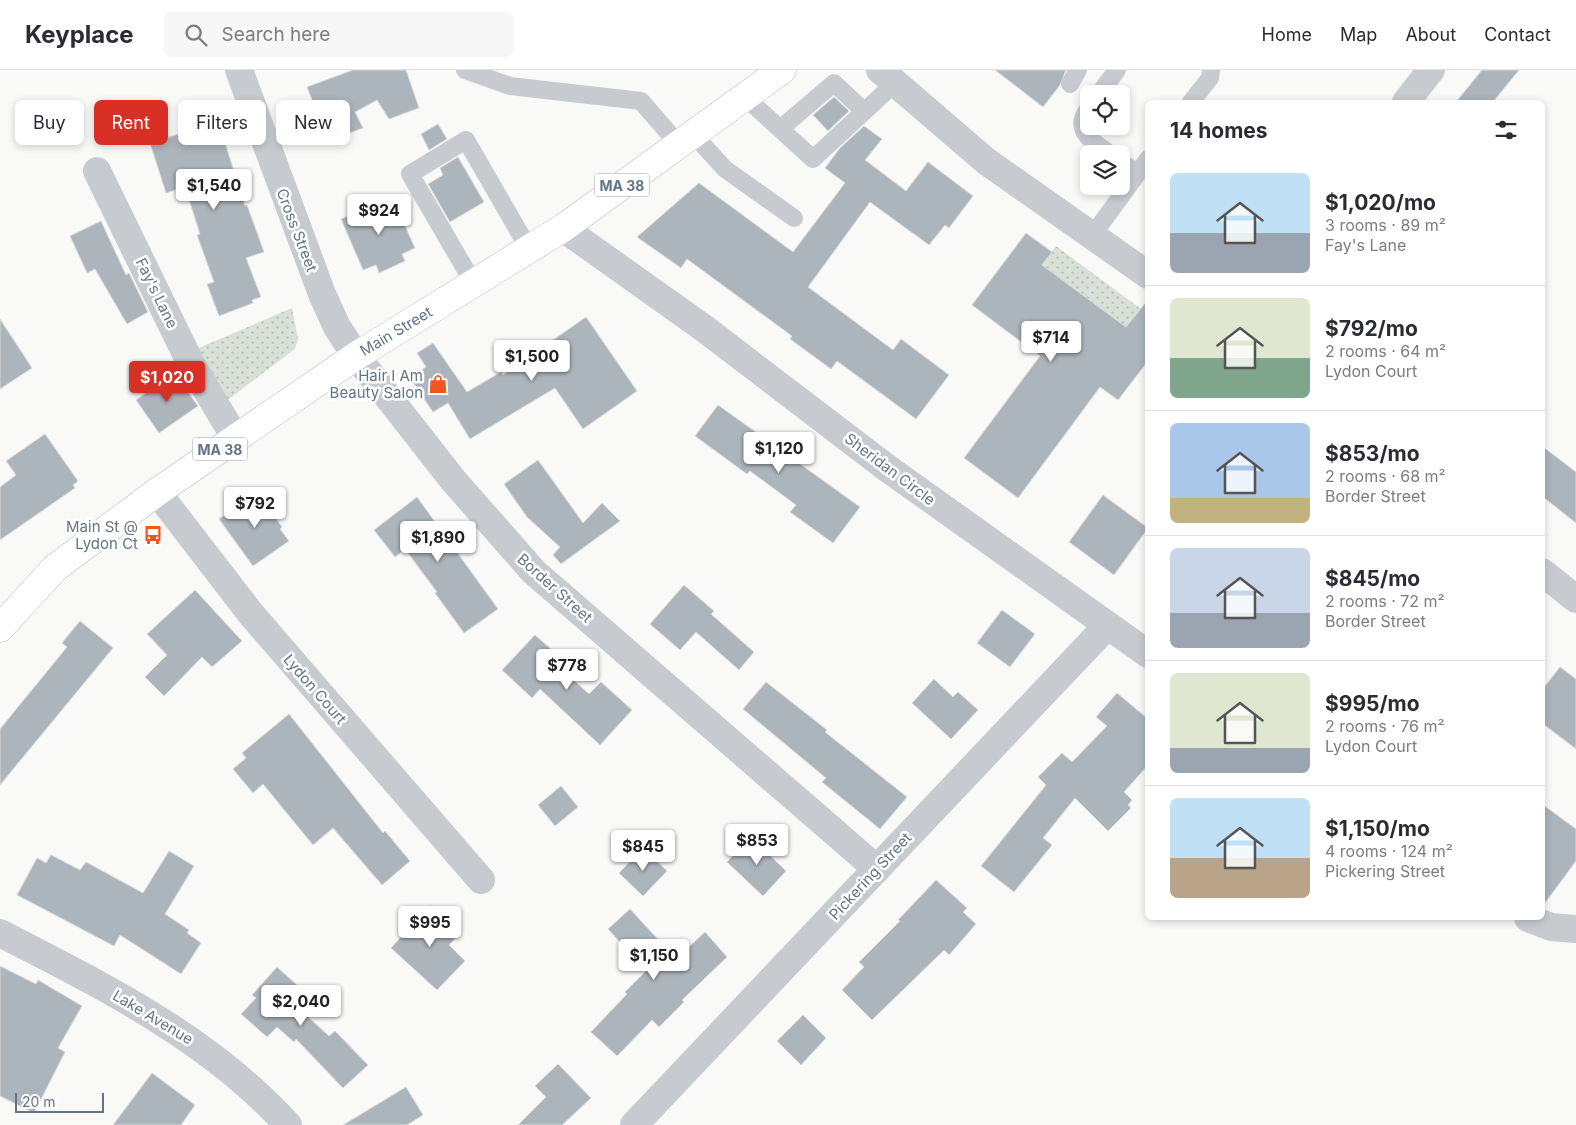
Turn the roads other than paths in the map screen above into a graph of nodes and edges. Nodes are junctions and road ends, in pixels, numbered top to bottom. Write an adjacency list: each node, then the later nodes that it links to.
1 (239, 70): 25 (street, Cross Street)
2 (465, 70): 15 (lane)
3 (782, 70): 9 (main road, Main Street / MA 38)
4 (1117, 70): 8 (lane)
5 (1211, 70): 10 (lane)
6 (1430, 70): 11 (street)
7 (887, 76): 12 (lane); 21 (street)
8 (1106, 85)
9 (745, 97): 13 (lane); 15 (main road, Main Street / MA 38)
10 (1193, 100)
11 (1408, 100)
12 (864, 111): 13 (lane); 13 (lane)
13 (780, 128)
14 (1086, 135): 16 (lane)
15 (686, 140): 19 (lane); 20 (main road, Main Street / MA 38)
16 (1098, 145)
17 (1142, 166): 21 (lane)
18 (97, 171): 26 (street, Fay's Lane)
19 (794, 218)
20 (563, 228): 22 (main road, Main Street / MA 38); 30 (street, Sheridan Circle)
21 (1092, 236): 23 (street)
22 (529, 249): 24 (main road, Main Street / MA 38); 24 (lane)
23 (1145, 273)
24 (474, 284): 25 (main road, Main Street / MA 38)
25 (356, 356): 26 (main road, Main Street / MA 38); 33 (street, Border Street)
26 (236, 438): 27 (main road, Main Street / MA 38)
27 (157, 492): 31 (main road, Main Street / MA 38); 34 (street, Lydon Court)
28 (1545, 574): 29 (street)
29 (1576, 599)
30 (1106, 626): 32 (street, Sheridan Circle); 33 (street, Pickering Street)
31 (0, 628)
32 (1145, 652)
33 (877, 868): 39 (street, Pickering Street)
34 (481, 880)
35 (1533, 920): 36 (street)
36 (1576, 930)
37 (0, 933): 38 (street, Lake Avenue)
38 (288, 1125)
39 (634, 1125)

